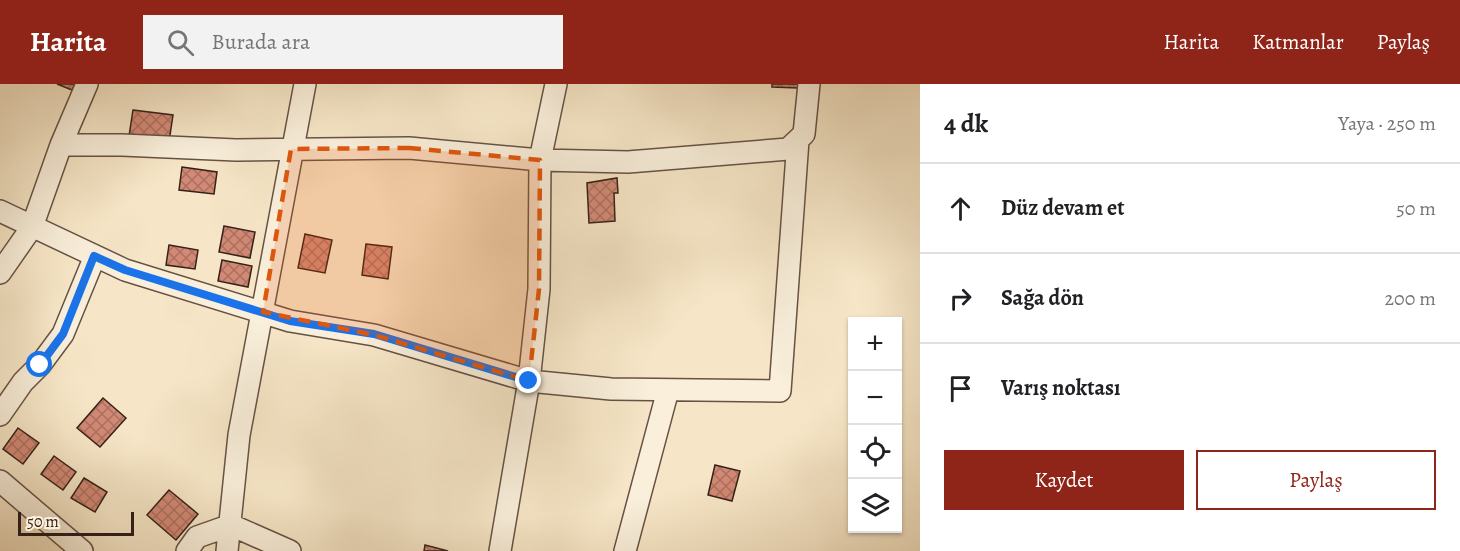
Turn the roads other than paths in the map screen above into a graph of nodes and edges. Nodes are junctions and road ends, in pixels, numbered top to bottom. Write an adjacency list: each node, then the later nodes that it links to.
1 (87, 84): 6 (street)
2 (305, 84): 7 (street)
3 (556, 84): 8 (street)
4 (810, 84): 5 (street)
5 (798, 140): 8 (street); 15 (street)
6 (61, 145): 7 (street); 10 (street)
7 (291, 149): 8 (street); 13 (street)
8 (540, 160): 14 (street)
9 (0, 211): 10 (street)
10 (32, 227): 11 (street); 12 (street)
11 (94, 256): 13 (street); 16 (street)
12 (0, 273)
13 (263, 312): 14 (street); 18 (street)
14 (529, 381): 15 (street); 23 (street)
15 (668, 390): 24 (street)
16 (0, 415)
17 (0, 481): 19 (street)
18 (231, 525): 20 (street); 21 (street); 22 (street)
19 (82, 551)
20 (187, 551)
21 (227, 551)
22 (290, 551)
23 (500, 551)
24 (625, 551)

